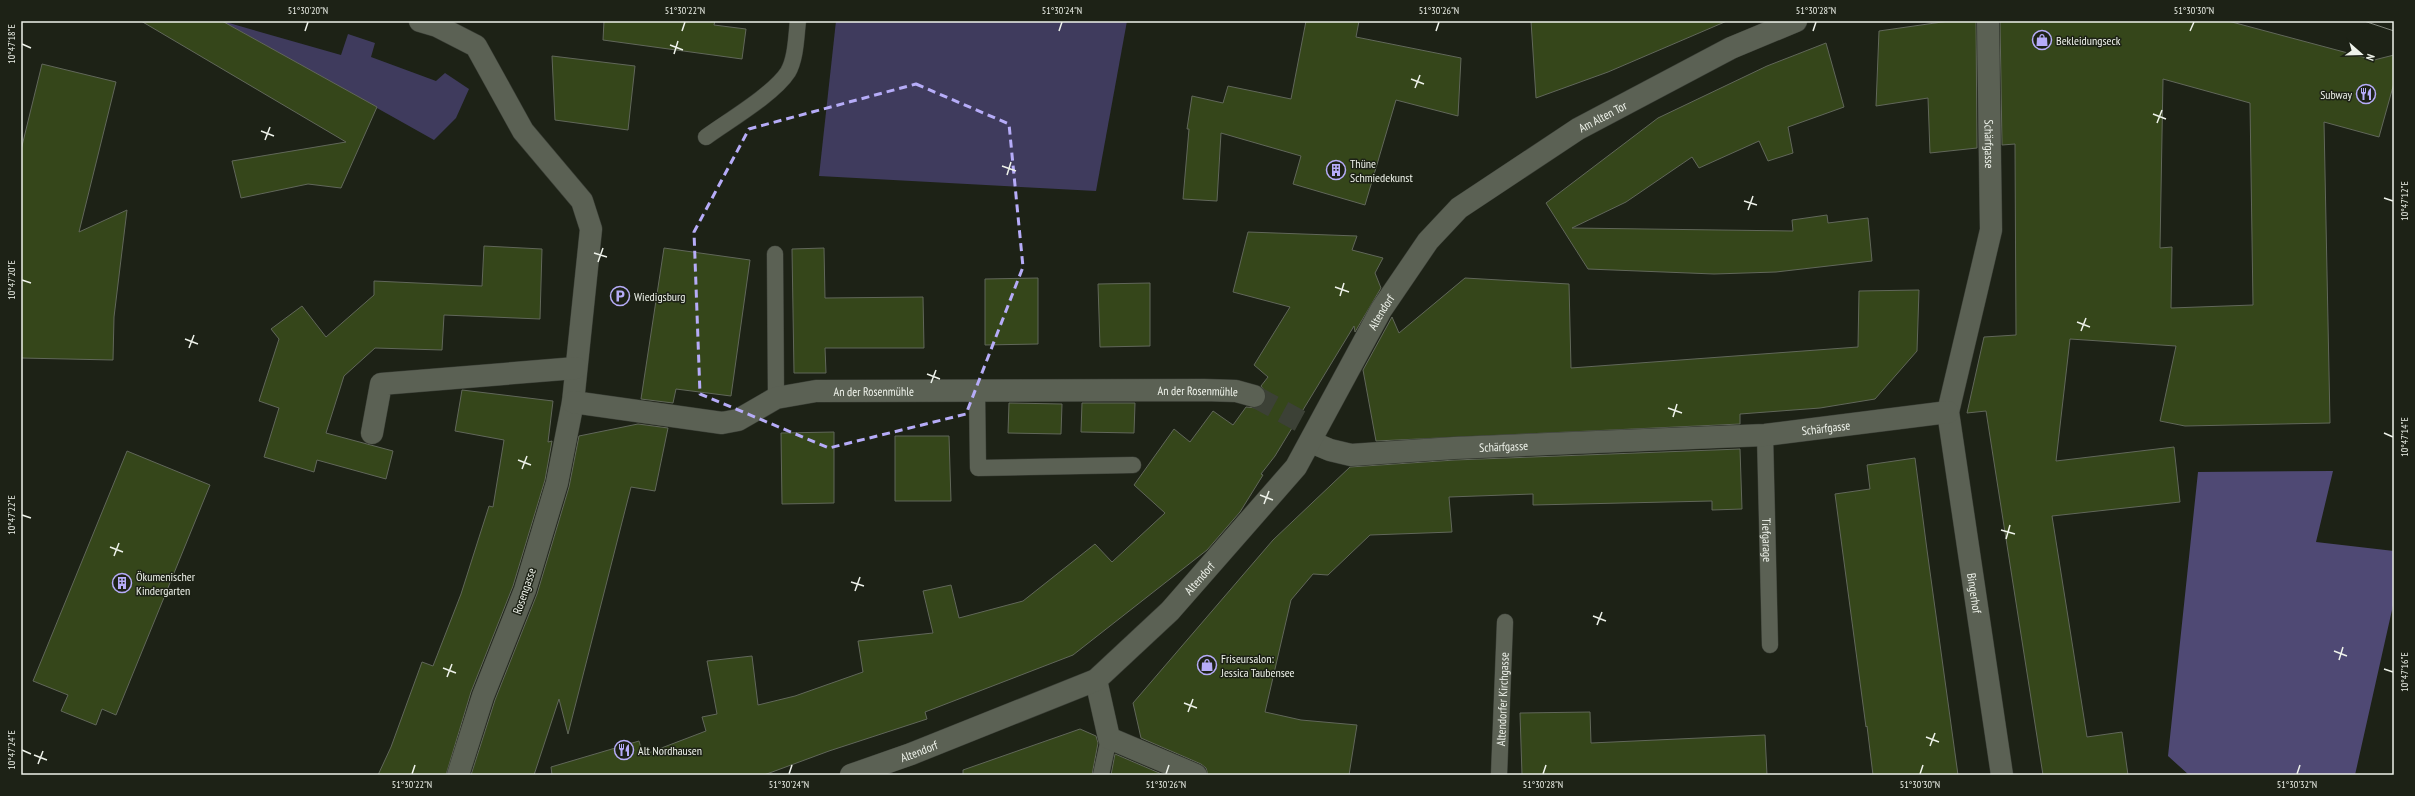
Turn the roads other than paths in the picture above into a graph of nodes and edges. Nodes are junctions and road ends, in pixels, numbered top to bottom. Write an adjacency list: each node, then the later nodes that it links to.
1 (798, 21): 5 (lane)
2 (1796, 21): 6 (street, Am Alten Tor)
3 (1988, 21): 13 (street, Schärfgasse)
4 (432, 23): 8 (street)
5 (706, 137)
6 (1428, 241): 14 (street, Altendorf)
7 (775, 254): 11 (lane)
8 (576, 368): 12 (street); 15 (street)
9 (977, 390): 10 (street, An der Rosenmühle); 11 (street, An der Rosenmühle); 17 (lane)
10 (1254, 396)
11 (776, 398): 12 (street, An der Rosenmühle)
12 (573, 402): 22 (street, Rosengasse)
13 (1948, 412): 16 (street, Schärfgasse); 27 (street, Bingerhof)
14 (1309, 431): 16 (street, Schärfgasse); 20 (street, Altendorf)
15 (372, 433)
16 (1765, 435): 19 (lane, Tiefgarage)
17 (1134, 465)
18 (1505, 622): 26 (lane, Altendorfer Kirchgasse)
19 (1770, 645)
20 (1096, 680): 21 (street); 23 (street, Altendorf)
21 (1109, 738): 24 (lane); 25 (street)
22 (458, 775)
23 (851, 775)
24 (1101, 775)
25 (1196, 775)
26 (1500, 775)
27 (2002, 775)

